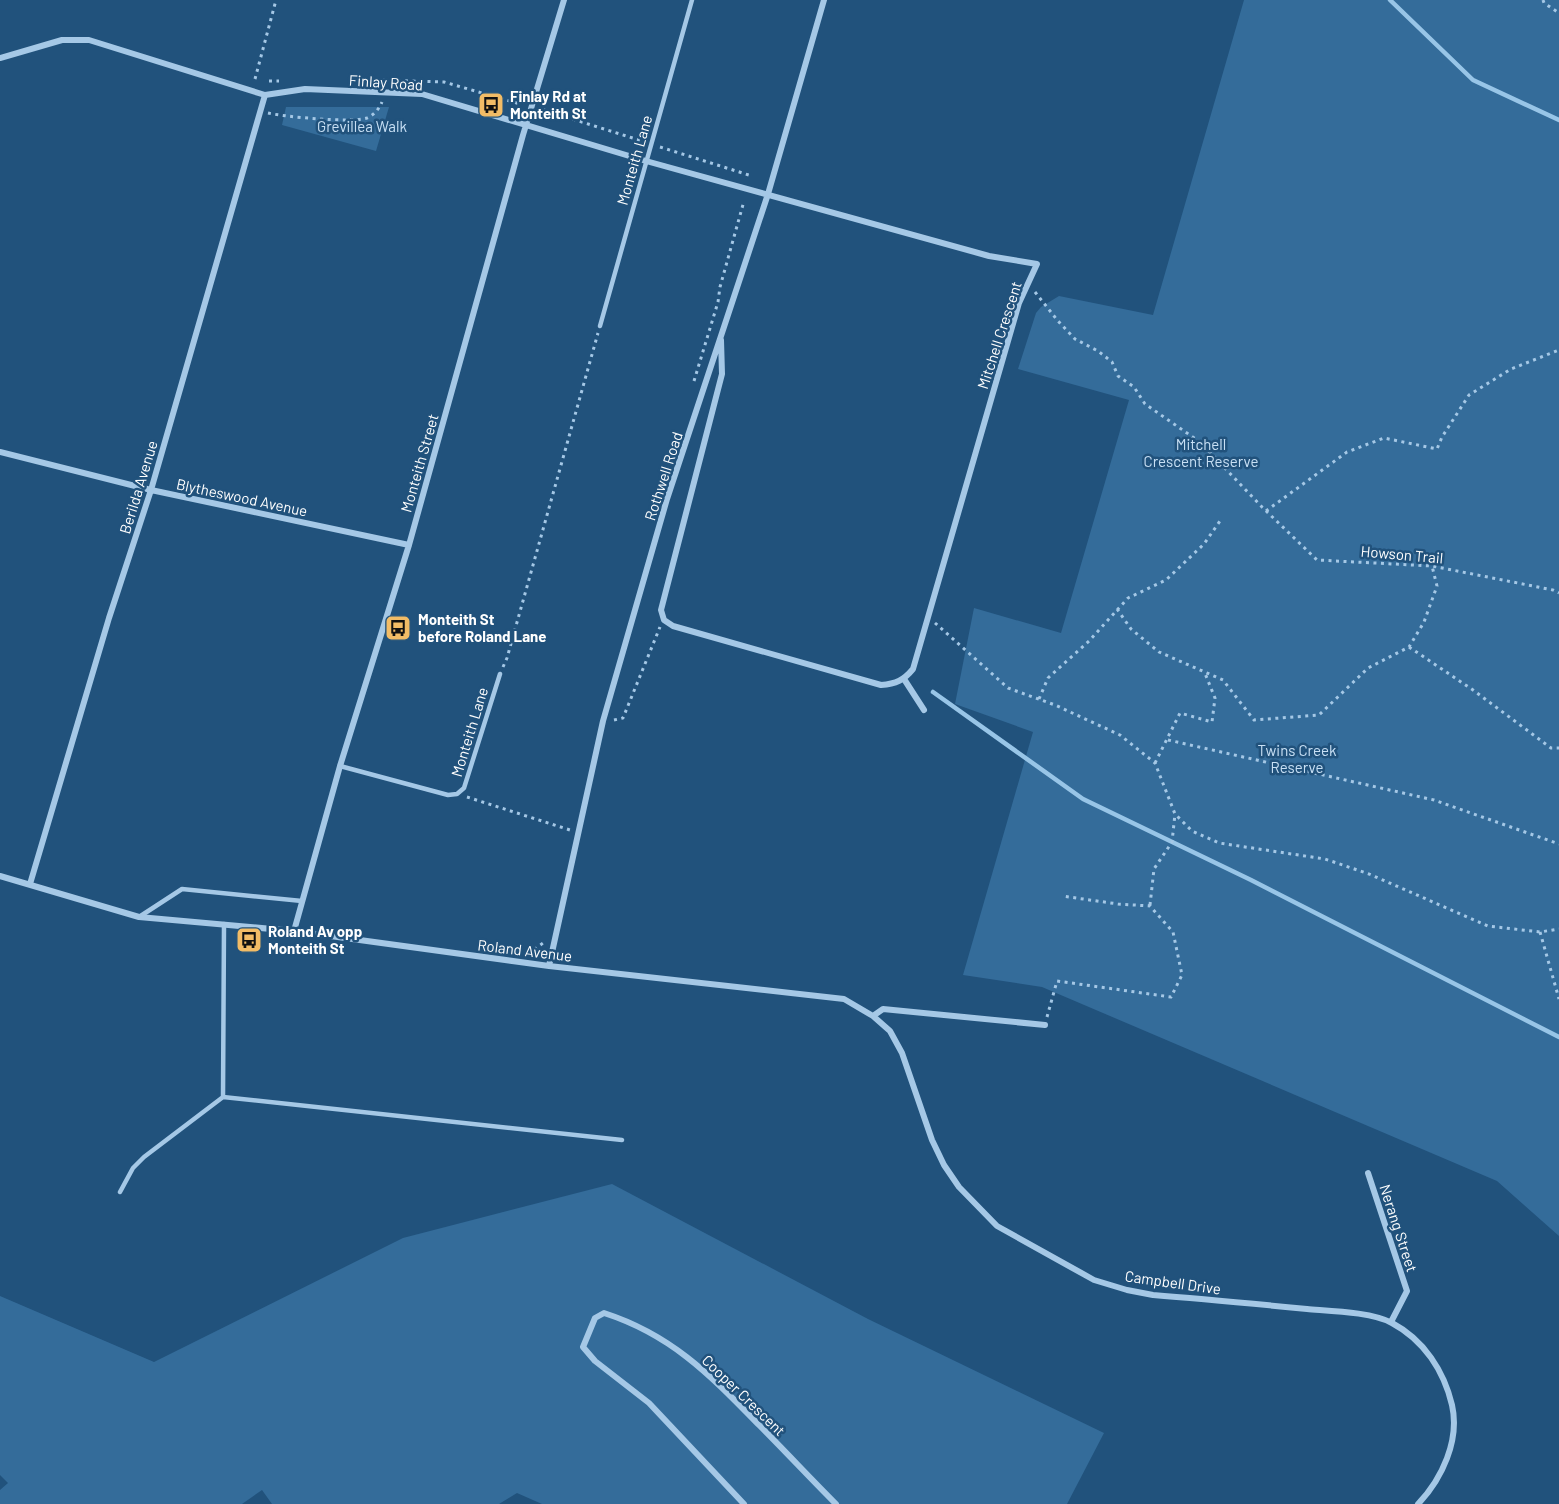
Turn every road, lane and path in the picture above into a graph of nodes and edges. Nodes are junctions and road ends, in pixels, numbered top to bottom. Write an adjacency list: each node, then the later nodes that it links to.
1 (276, 0): 8 (path)
2 (564, 0): 12 (street, Monteith Street)
3 (692, 0): 13 (lane, Monteith Lane)
4 (824, 0): 14 (street, Rothwell Road)
5 (1543, 0): 6 (path)
6 (1559, 13)
7 (0, 57): 10 (street, Finlay Road)
8 (255, 79)
9 (388, 92): 10 (street, Finlay Road); 11 (path); 12 (street, Finlay Road)
10 (265, 95): 11 (street, Berilda Avenue)
11 (260, 111): 20 (street, Berilda Avenue)
12 (526, 126): 13 (street, Finlay Road); 23 (street, Monteith Street)
13 (646, 161): 14 (street, Finlay Road); 16 (lane, Monteith Lane)
14 (768, 194): 15 (street, Mitchell Crescent); 17 (street, Rothwell Road)
15 (1028, 283): 21 (path, Howson Trail); 27 (street, Mitchell Crescent)
16 (600, 326): 31 (path)
17 (721, 340): 28 (street); 42 (street, Rothwell Road)
18 (1559, 350): 21 (path)
19 (0, 452): 20 (street, Blytheswood Avenue)
20 (151, 490): 23 (street, Blytheswood Avenue); 45 (street, Berilda Avenue)
21 (1266, 511): 24 (path, Howson Trail)
22 (1220, 521): 26 (path)
23 (409, 545): 39 (street, Monteith Street)
24 (1432, 566): 25 (path, Howson Trail); 29 (path)
25 (1559, 592)
26 (1117, 609): 30 (path); 33 (path)
27 (929, 617): 32 (street, Mitchell Crescent); 33 (path)
28 (664, 620): 32 (street); 35 (path)
29 (1409, 647): 30 (path); 37 (path)
30 (1204, 671): 36 (path)
31 (500, 674): 40 (lane, Monteith Lane)
32 (904, 679): 34 (street)
33 (1039, 699): 38 (path)
34 (924, 710)
35 (623, 718)
36 (1168, 740): 38 (path); 43 (path)
37 (1559, 748)
38 (1155, 763): 41 (path)
39 (340, 766): 40 (lane); 47 (street, Monteith Street)
40 (457, 794): 42 (path)
41 (1175, 814): 48 (path); 53 (path)
42 (580, 833): 54 (street, Rothwell Road)
43 (1559, 844)
44 (0, 876): 45 (street, Roland Avenue)
45 (30, 884): 49 (street, Roland Avenue)
46 (1062, 896): 48 (path)
47 (302, 901): 49 (lane); 52 (street, Monteith Street)
48 (1150, 906): 57 (path)
49 (139, 917): 50 (street, Roland Avenue)
50 (224, 924): 52 (street, Roland Avenue); 58 (lane)
51 (1559, 929): 53 (path)
52 (294, 931): 54 (street, Roland Avenue)
53 (1540, 932): 55 (path)
54 (549, 966): 56 (street, Roland Avenue)
55 (1559, 999)
56 (873, 1016): 57 (street); 62 (street, Campbell Drive)
57 (1046, 1025)
58 (224, 1096): 59 (lane); 61 (lane)
59 (622, 1140)
60 (1368, 1173): 62 (street, Nerang Street)
61 (120, 1192)
62 (1391, 1322): 65 (street, Campbell Drive)
63 (744, 1504): 64 (street, Cooper Crescent)
64 (836, 1504)
65 (1418, 1504)

